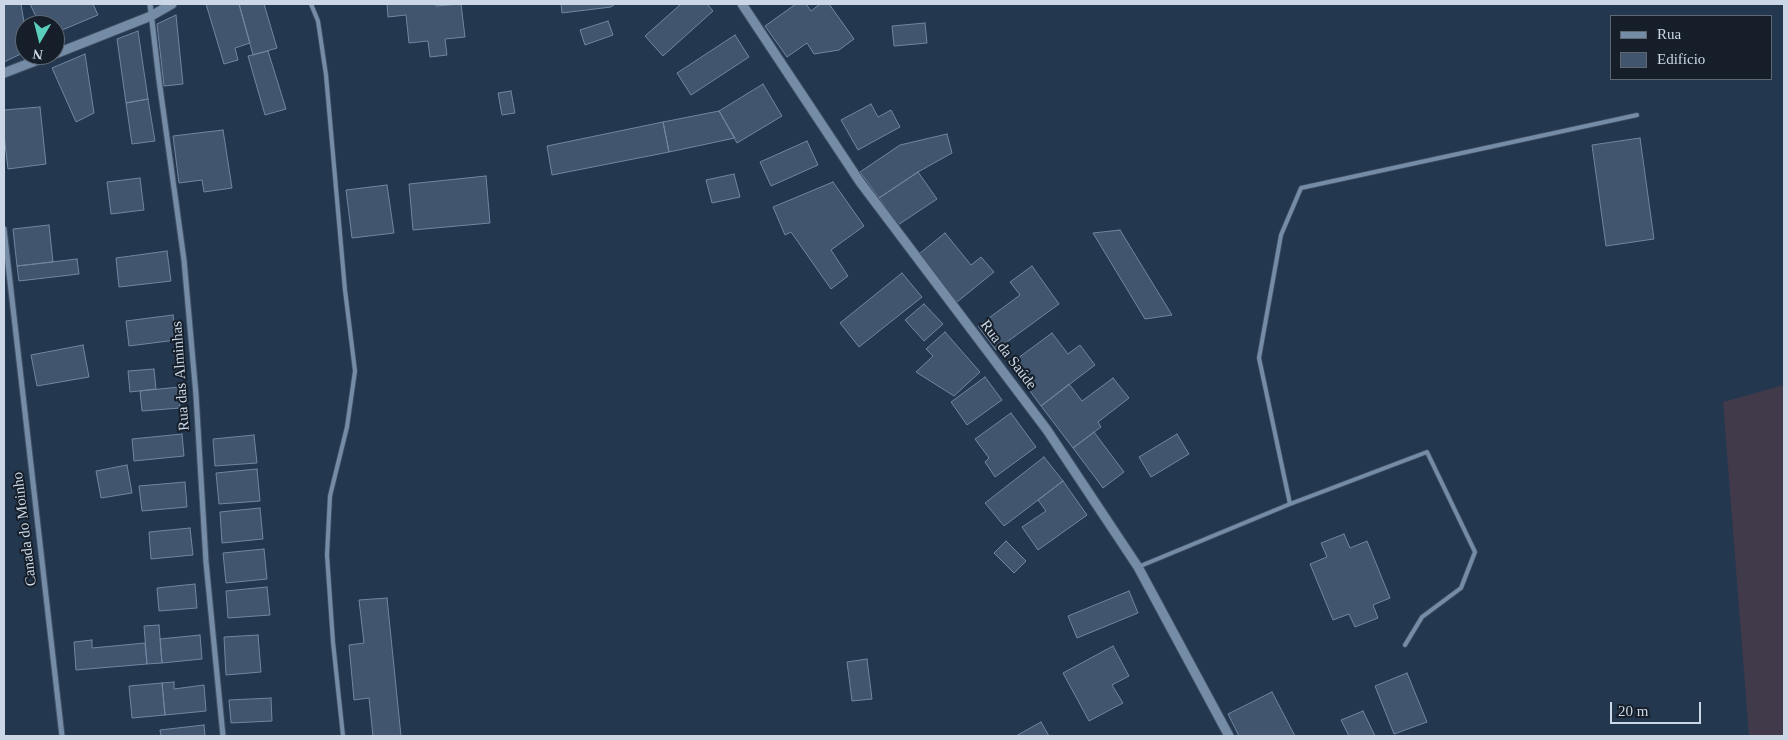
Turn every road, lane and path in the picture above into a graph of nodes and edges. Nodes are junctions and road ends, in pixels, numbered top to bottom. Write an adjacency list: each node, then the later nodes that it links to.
1 (150, 4): 5 (street, Rua das Alminhas)
2 (172, 4): 5 (street)
3 (311, 4): 16 (lane)
4 (742, 4): 12 (street, Rua da Saúde)
5 (151, 16): 6 (street); 15 (street, Rua das Alminhas)
6 (65, 50)
7 (25, 65): 8 (street)
8 (4, 73)
9 (1637, 115): 11 (lane)
10 (4, 230): 14 (street, Canada do Moinho)
11 (1290, 504): 12 (lane); 13 (lane)
12 (1138, 567): 17 (street, Rua da Saúde)
13 (1405, 646)
14 (62, 736)
15 (223, 736)
16 (343, 736)
17 (1230, 736)

